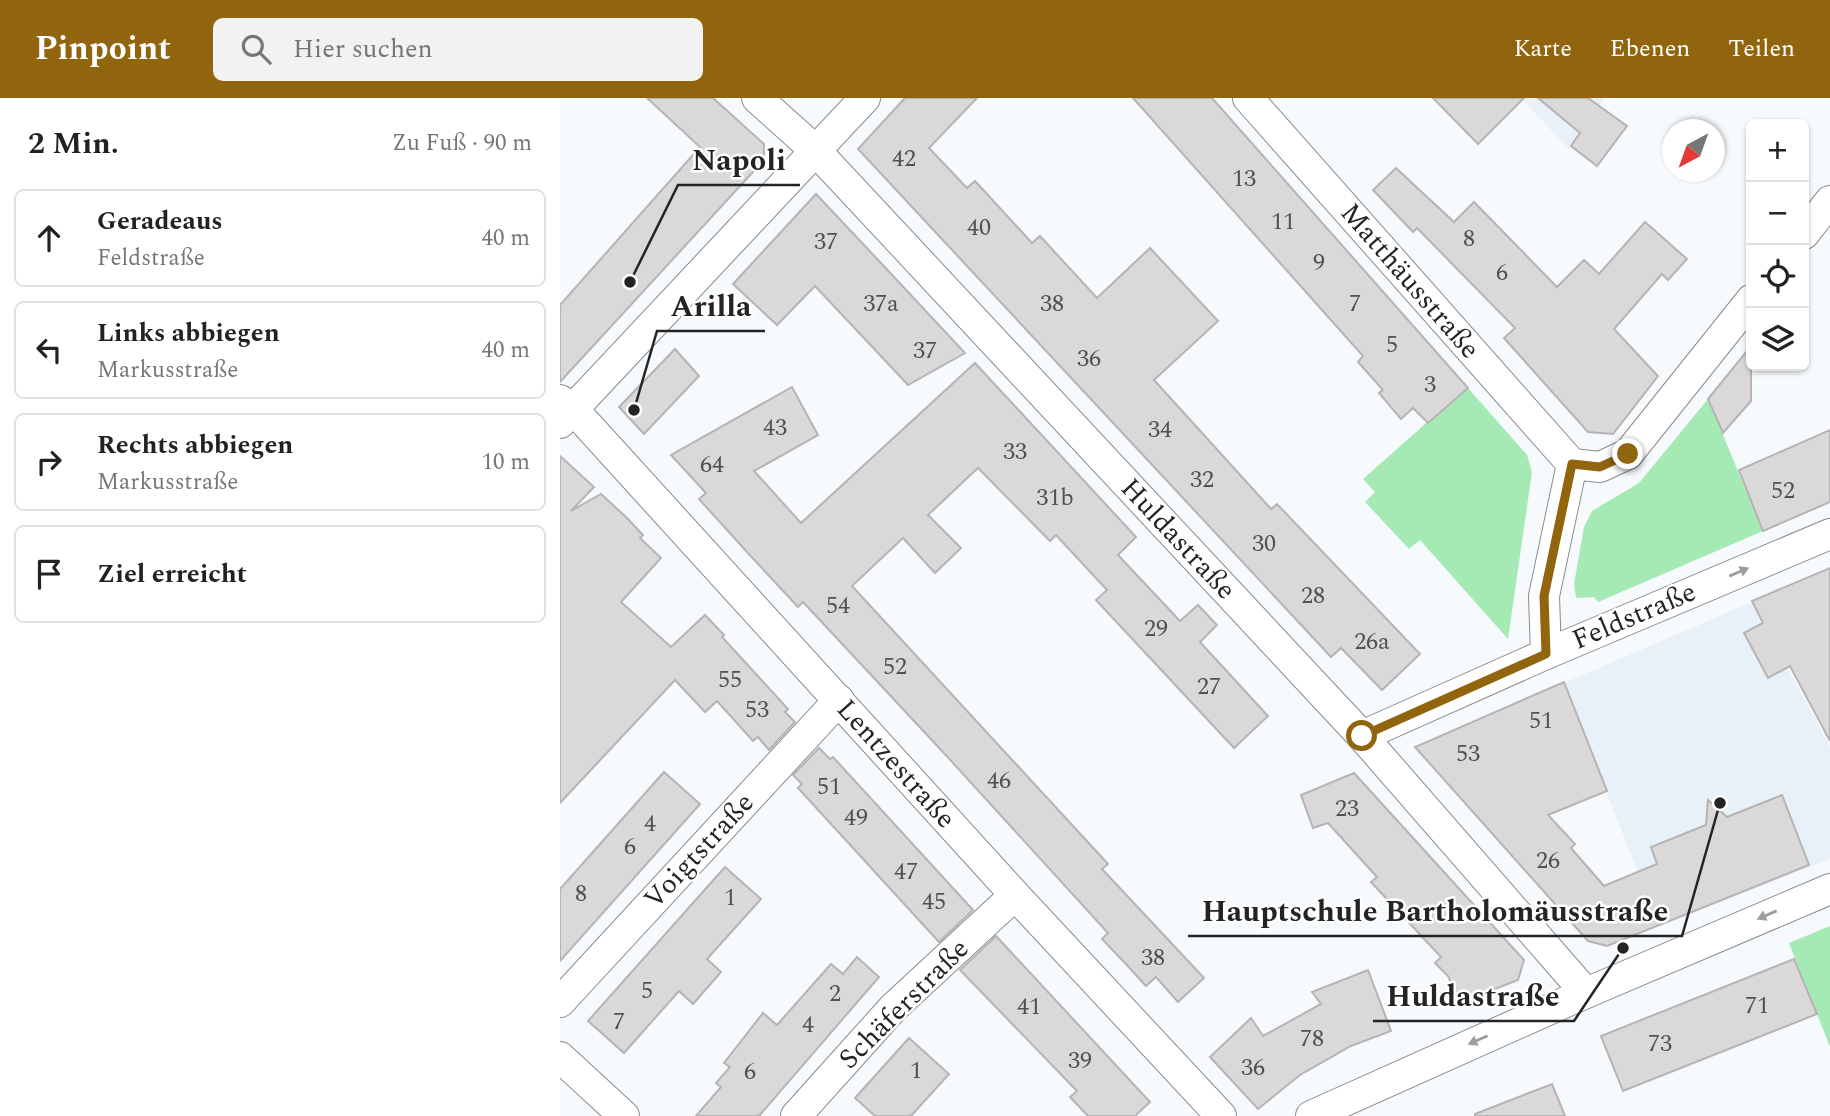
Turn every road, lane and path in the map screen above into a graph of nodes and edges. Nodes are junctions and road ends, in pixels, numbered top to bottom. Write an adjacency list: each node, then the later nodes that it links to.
1 (757, 98): 4 (street, Huldastraße)
2 (865, 98): 4 (street)
3 (1248, 98): 9 (street, Matthäusstraße)
4 (816, 151): 8 (street); 13 (street, Huldastraße)
5 (1830, 201): 6 (street)
6 (1809, 228)
7 (1746, 306): 9 (street)
8 (564, 411): 12 (street, Lentzestraße)
9 (1572, 464): 11 (street)
10 (1830, 534): 11 (street, Feldstraße, one-way to 10)
11 (1546, 654): 13 (street, Feldstraße)
12 (839, 700): 15 (street, Lentzestraße); 17 (street, Voigtstraße)
13 (1362, 736): 16 (street, Huldastraße)
14 (1830, 889): 16 (street, one-way to 16)
15 (1015, 895): 20 (street, Schäferstraße); 21 (street, Lentzestraße)
16 (1586, 993): 22 (street, one-way to 22)
17 (560, 1002)
18 (560, 1057): 19 (street)
19 (624, 1116)
20 (796, 1116)
21 (1221, 1116)
22 (1311, 1116)

